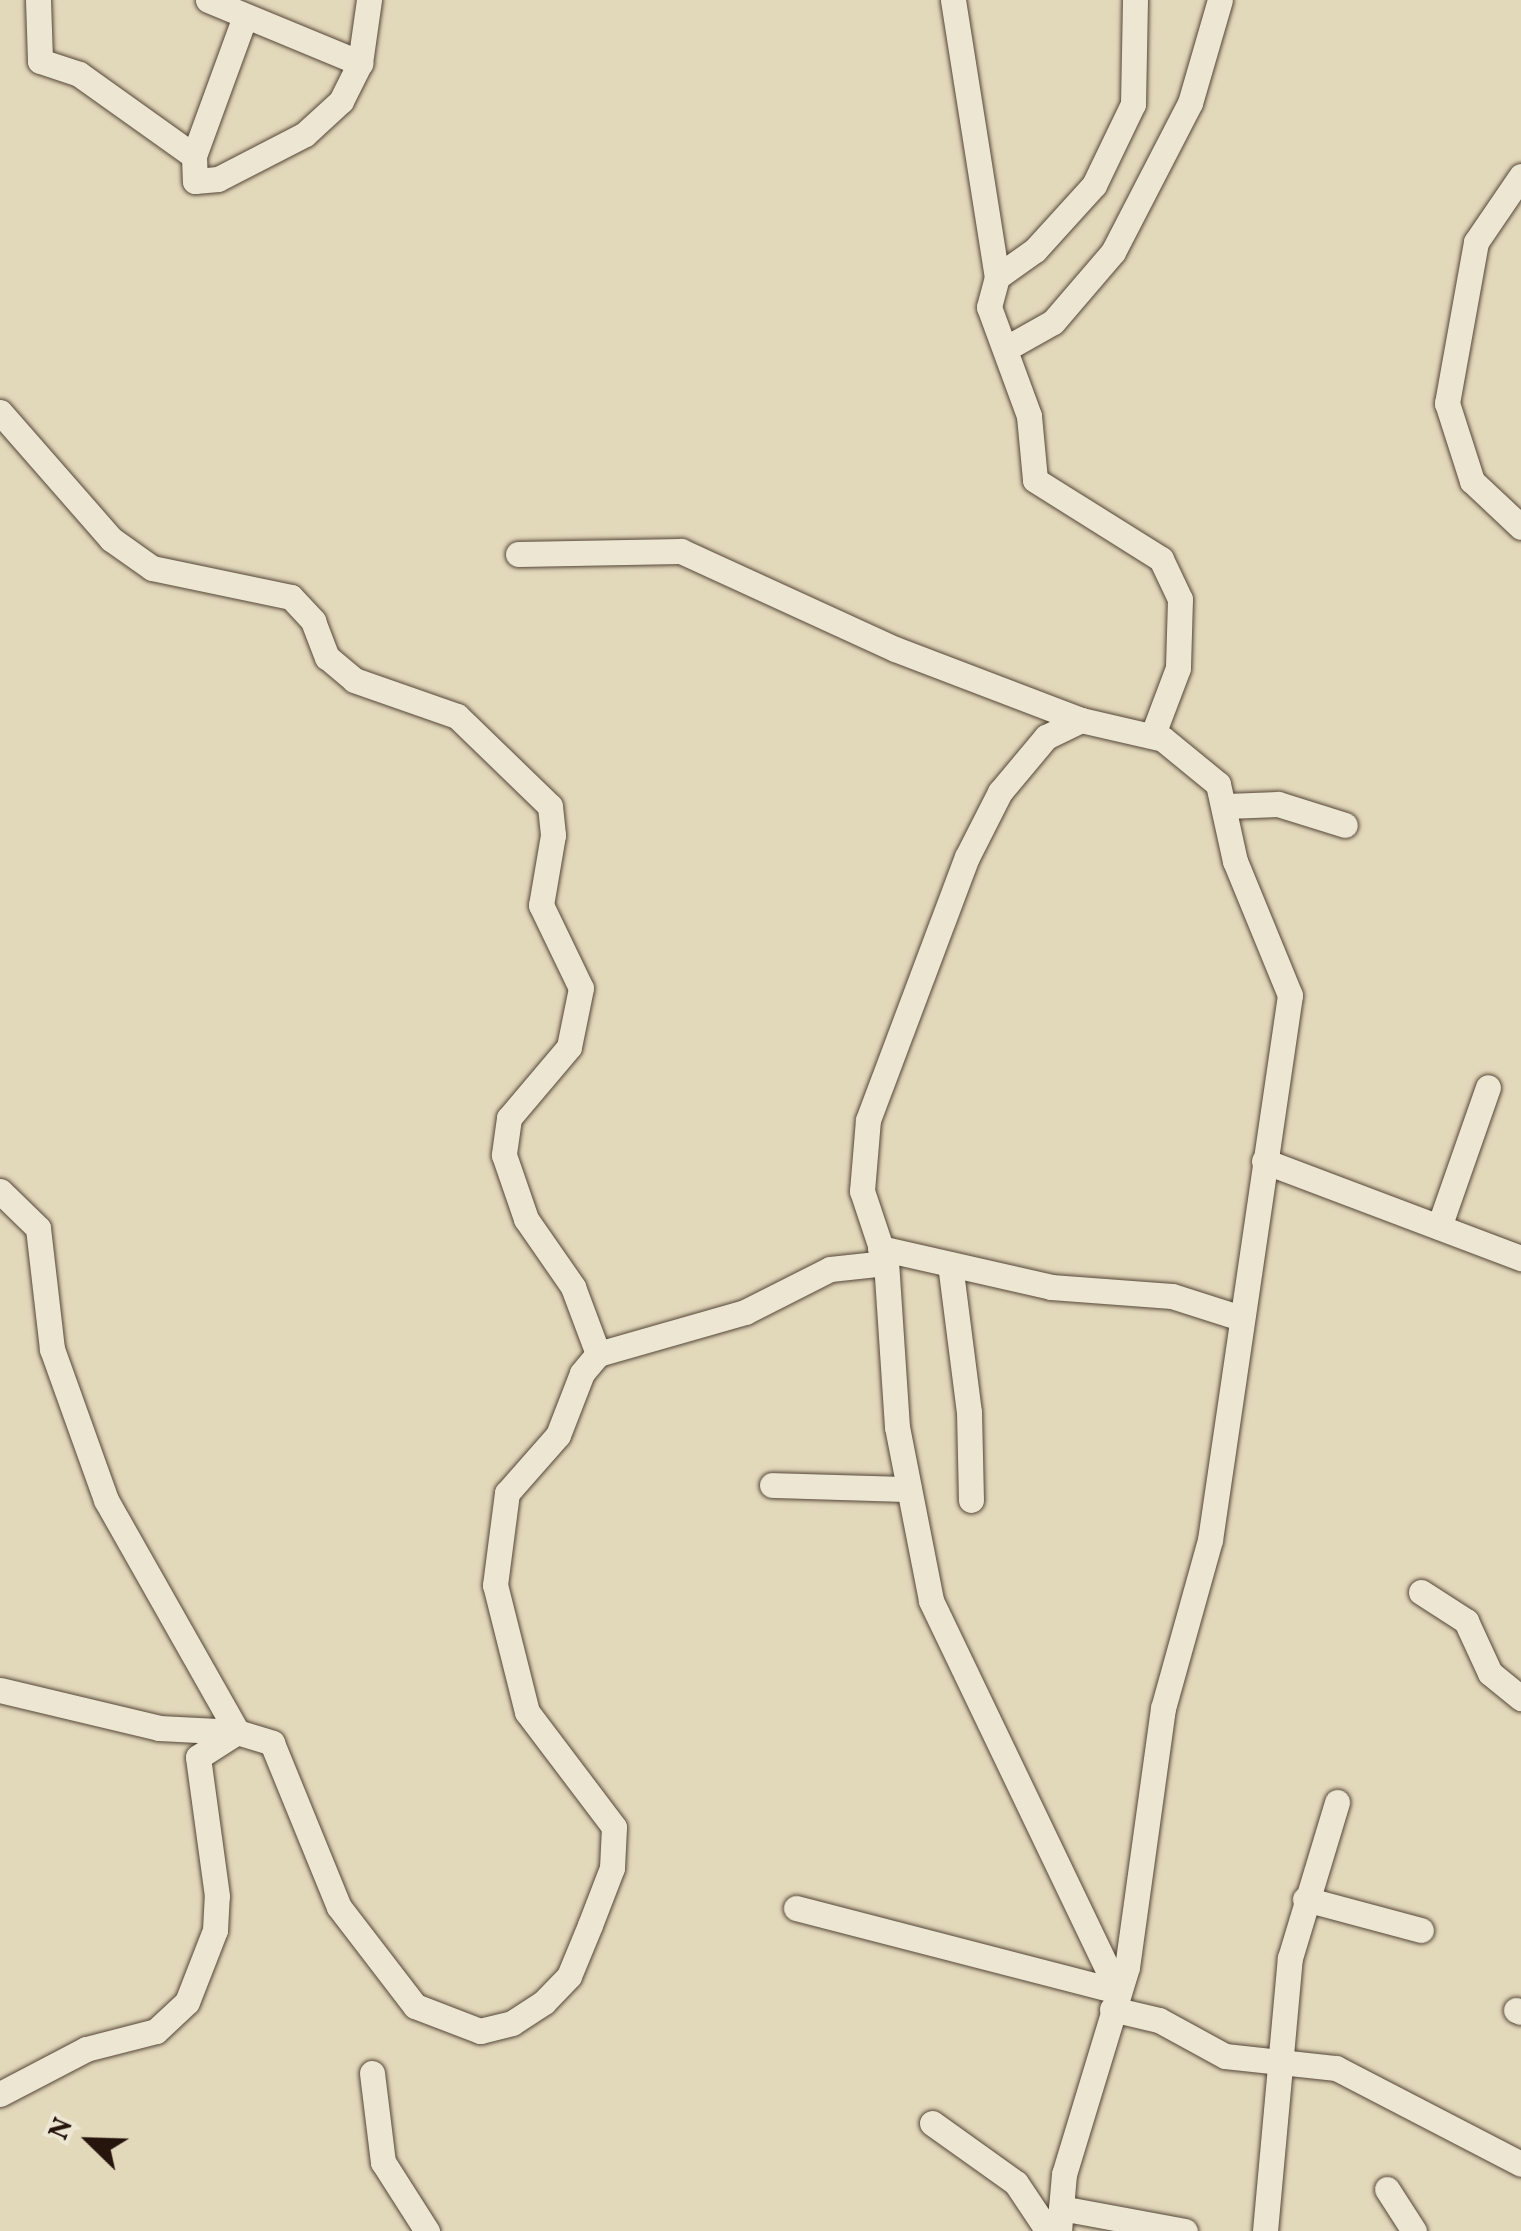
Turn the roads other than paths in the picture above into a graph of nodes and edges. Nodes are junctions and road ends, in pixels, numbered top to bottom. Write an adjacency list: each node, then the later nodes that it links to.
1 (38, 0): 9 (street)
2 (208, 0): 7 (street)
3 (368, 0): 8 (street)
4 (953, 0): 11 (street)
5 (1135, 0): 11 (street)
6 (1220, 0): 12 (street)
7 (244, 18): 8 (street); 9 (street)
8 (360, 63): 9 (street)
9 (194, 156)
10 (1521, 176): 14 (street)
11 (997, 276): 12 (street)
12 (1004, 349): 17 (street)
13 (0, 412): 28 (street)
14 (1521, 527)
15 (518, 554): 16 (street)
16 (1081, 720): 17 (street); 24 (street)
17 (1153, 734): 18 (street)
18 (1227, 806): 19 (street); 21 (street)
19 (1345, 825)
20 (1488, 1086): 23 (street)
21 (1264, 1161): 23 (street); 27 (street)
22 (0, 1190): 35 (street)
23 (1439, 1227): 25 (street)
24 (883, 1256): 26 (street); 28 (street); 30 (street)
25 (1521, 1258)
26 (950, 1264): 27 (street); 31 (street)
27 (1238, 1316): 40 (street)
28 (598, 1354): 35 (street)
29 (772, 1484): 30 (street)
30 (909, 1489): 40 (street)
31 (971, 1500)
32 (1421, 1592): 34 (street)
33 (0, 1690): 35 (street)
34 (1521, 1698)
35 (238, 1732): 43 (street)
36 (1337, 1802): 37 (street)
37 (1305, 1899): 39 (street); 41 (street)
38 (796, 1908): 40 (street)
39 (1422, 1930)
40 (1115, 2000): 41 (street); 47 (street)
41 (1281, 2064): 45 (street); 51 (street)
42 (372, 2072): 48 (street)
43 (0, 2094)
44 (932, 2122): 49 (street)
45 (1521, 2164)
46 (1386, 2189): 52 (street)
47 (1060, 2220): 50 (street)
48 (427, 2231)
49 (1048, 2231)
50 (1185, 2231)
51 (1265, 2231)
52 (1414, 2231)

